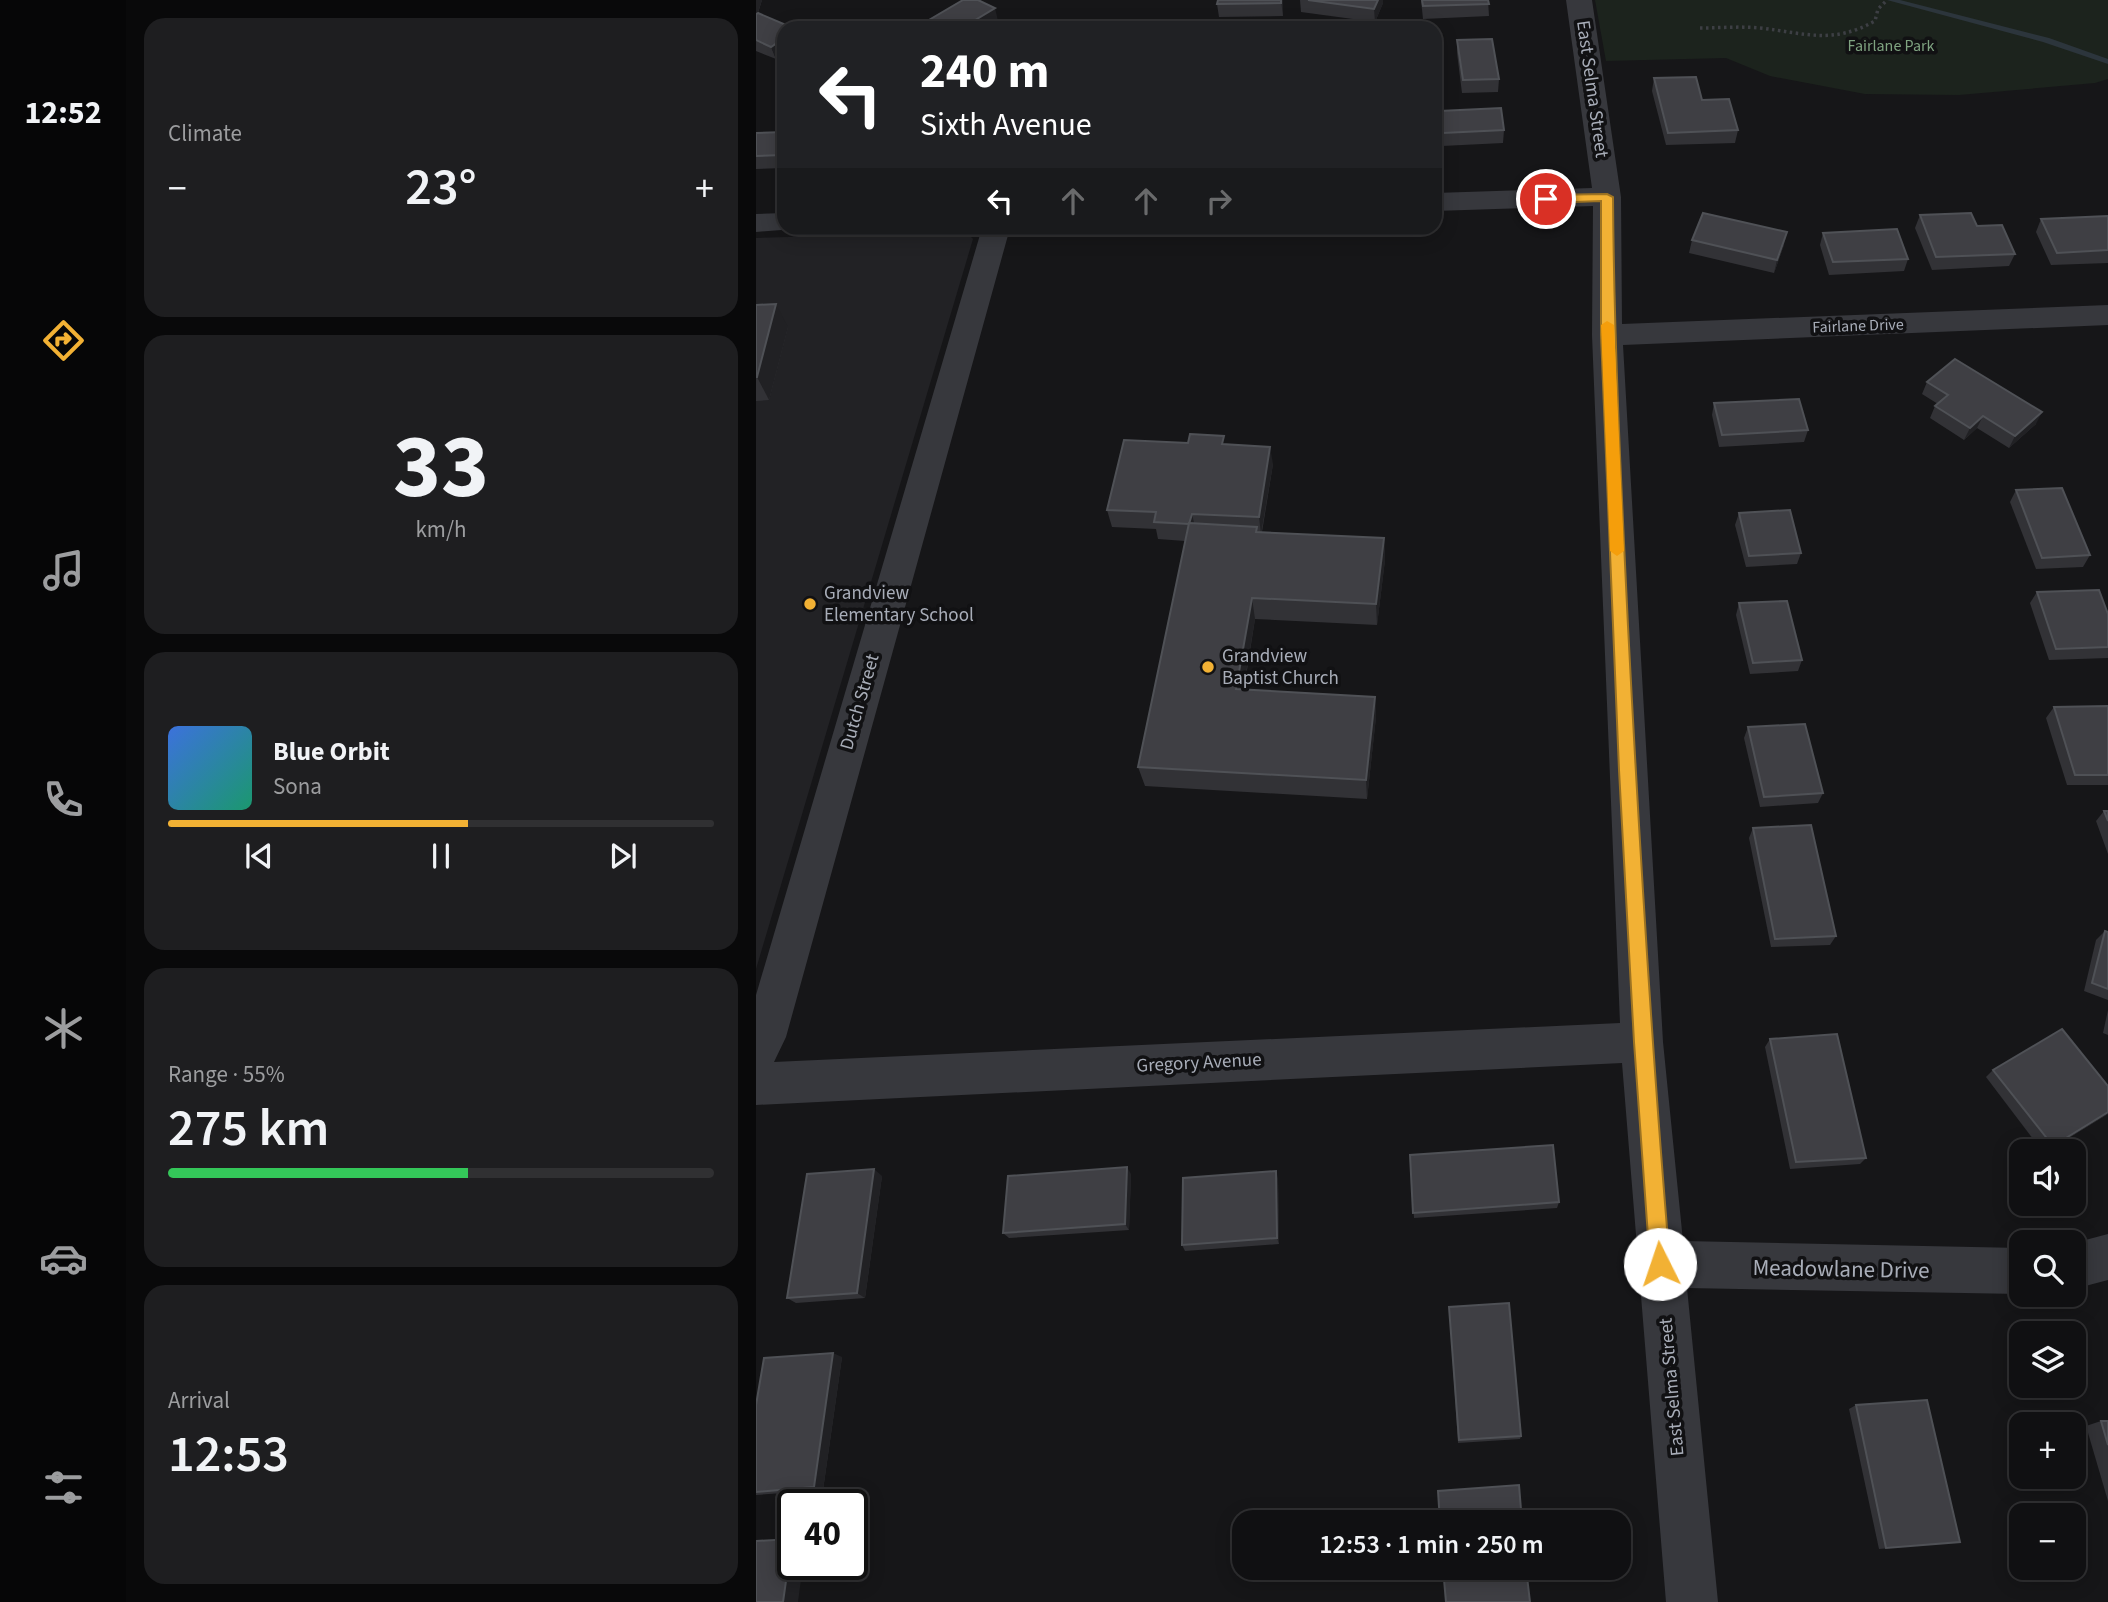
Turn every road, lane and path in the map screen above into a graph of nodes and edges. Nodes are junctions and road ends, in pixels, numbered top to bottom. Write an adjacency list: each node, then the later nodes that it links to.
1 (1579, 0): 4 (street, East Selma Street)
2 (1886, 0): 3 (path)
3 (1700, 29)
4 (1607, 197): 5 (street); 10 (street, East Selma Street)
5 (1442, 202)
6 (777, 222): 7 (street)
7 (756, 223)
8 (994, 235): 12 (street, Dutch Street)
9 (2105, 324): 10 (street, Fairlane Drive)
10 (1607, 335): 11 (street, East Selma Street)
11 (1642, 1042): 13 (street, Gregory Avenue); 16 (street, East Selma Street)
12 (756, 1054)
13 (756, 1084)
14 (2108, 1257): 15 (street)
15 (2086, 1263)
16 (1660, 1264): 17 (street, Meadowlane Drive); 18 (street, East Selma Street)
17 (2009, 1271)
18 (1692, 1602)

